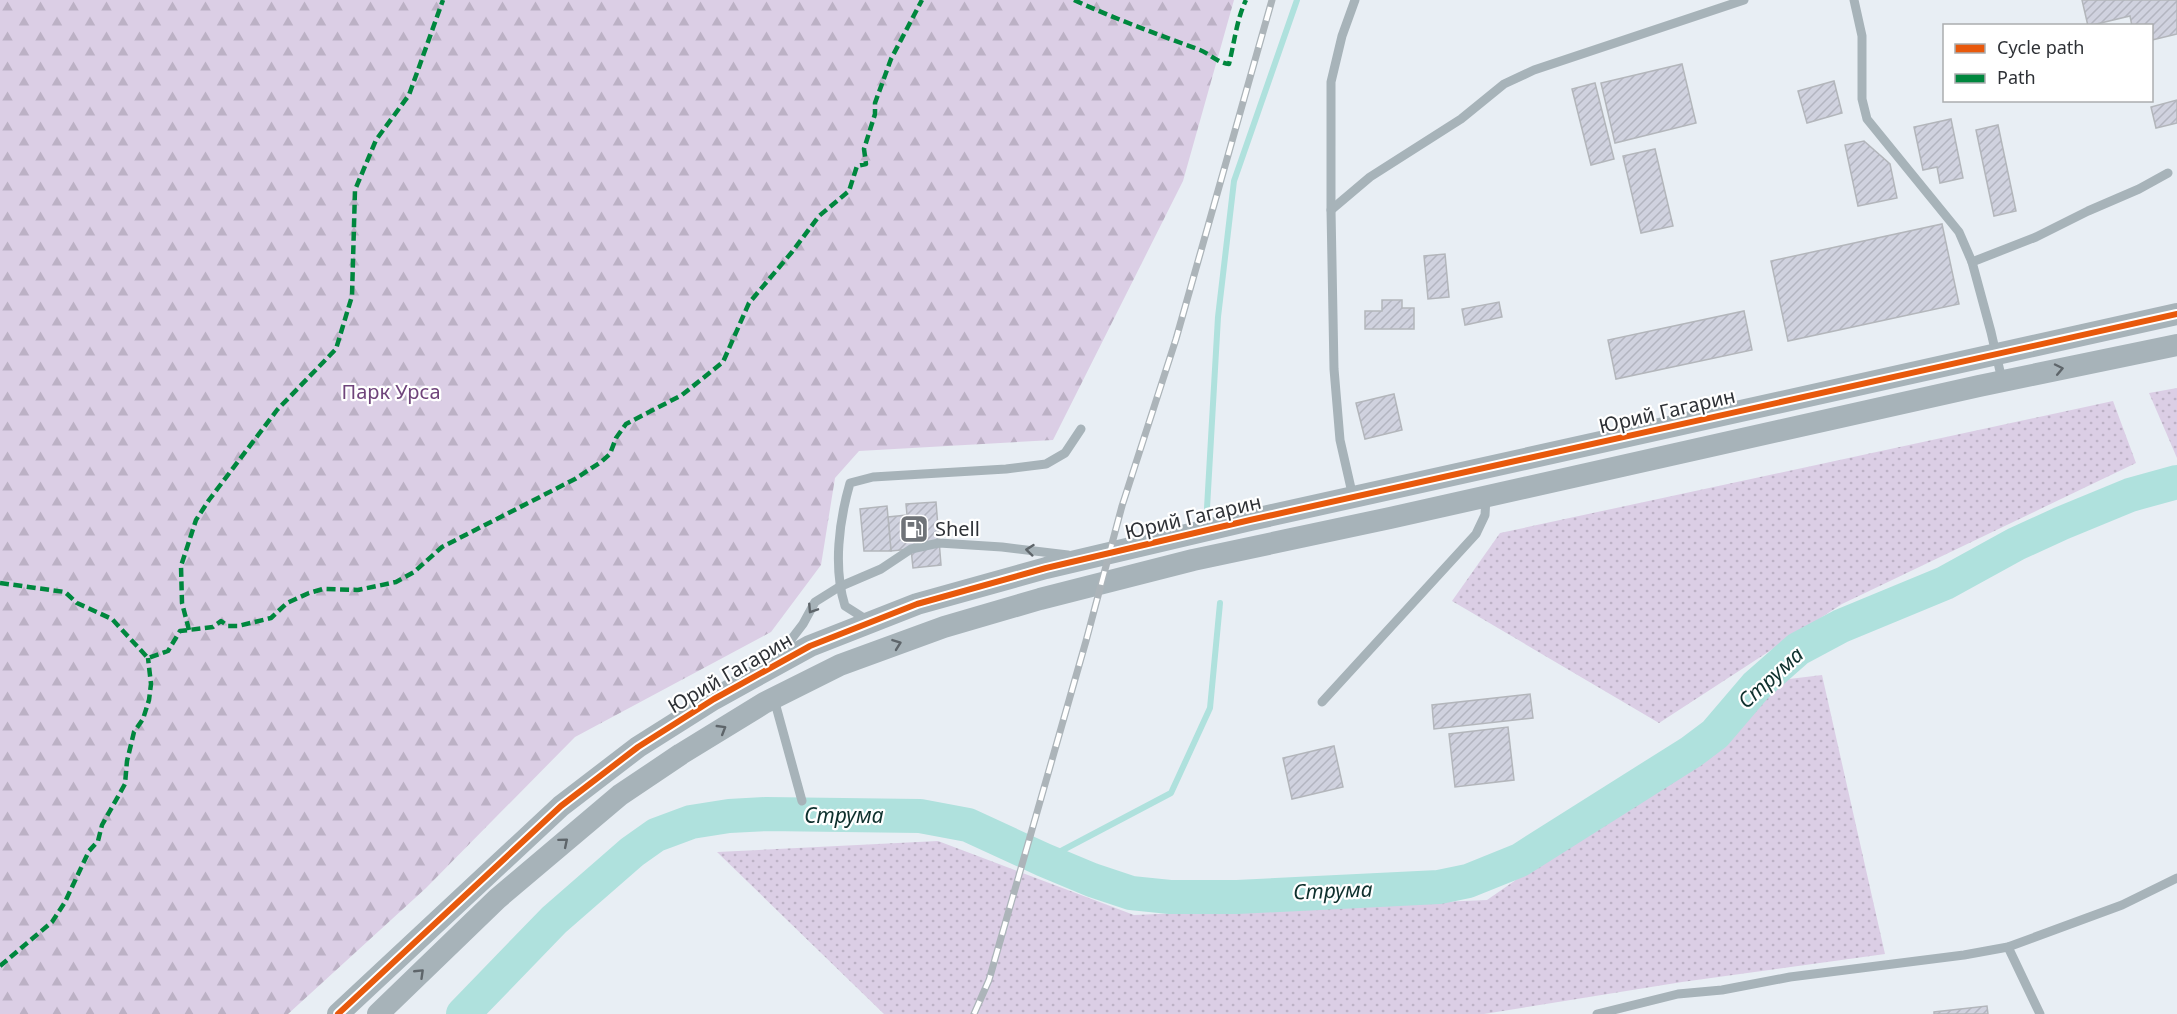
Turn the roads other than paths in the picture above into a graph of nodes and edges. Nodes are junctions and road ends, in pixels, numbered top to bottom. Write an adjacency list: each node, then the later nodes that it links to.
1 (1355, 0): 5 (lane)
2 (1744, 0): 5 (lane)
3 (1854, 0): 6 (lane)
4 (2168, 173): 6 (lane)
5 (1331, 210): 13 (lane)
6 (1972, 262): 9 (lane)
7 (2177, 314): 9 (street, Юрий Гагарин)
8 (2177, 345): 10 (street, one-way to 8)
9 (1996, 355): 10 (lane); 13 (street, Юрий Гагарин)
10 (2002, 381): 12 (street)
11 (1081, 429): 15 (lane)
12 (1486, 497): 18 (street, one-way to 12); 19 (lane)
13 (1353, 498): 14 (street, Юрий Гагарин)
14 (1088, 558): 15 (lane, one-way to 15); 16 (street, Юрий Гагарин)
15 (839, 587): 16 (lane); 17 (lane, one-way to 17)
16 (872, 622): 17 (street, Юрий Гагарин)
17 (769, 669): 24 (street, Юрий Гагарин)
18 (774, 699): 20 (lane); 25 (street, one-way to 18)
19 (1322, 702)
20 (802, 801)
21 (2177, 878): 22 (lane)
22 (2008, 946): 23 (lane); 26 (lane)
23 (2039, 1013)
24 (338, 1014)
25 (378, 1014)
26 (1597, 1014)

